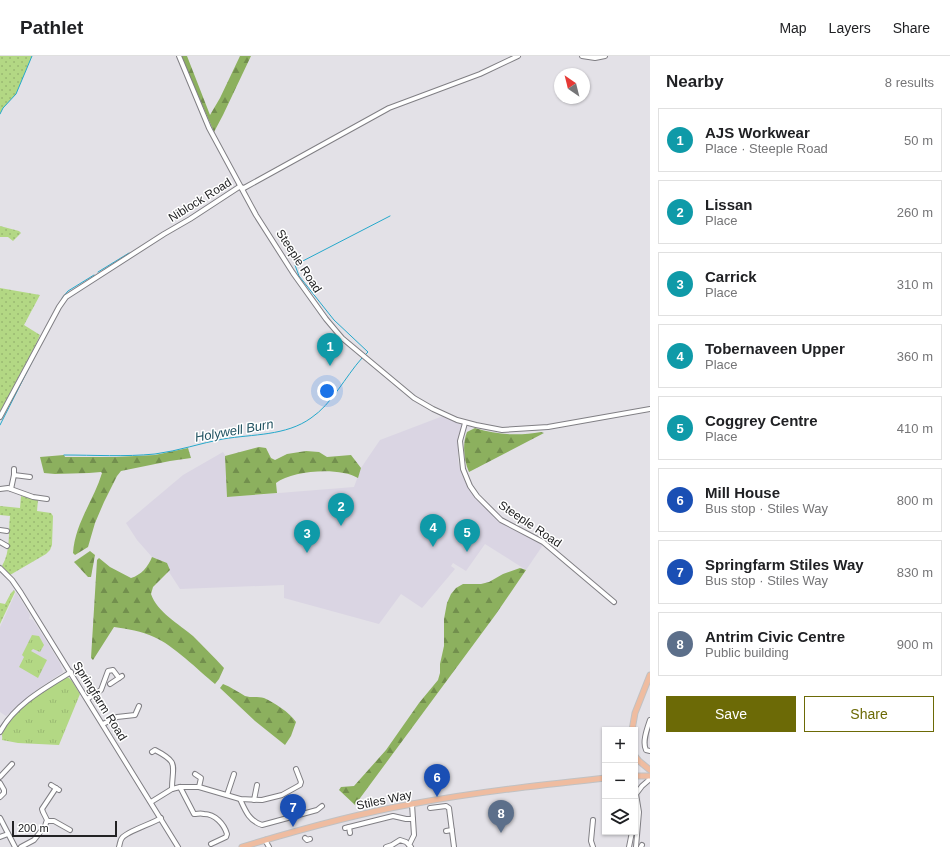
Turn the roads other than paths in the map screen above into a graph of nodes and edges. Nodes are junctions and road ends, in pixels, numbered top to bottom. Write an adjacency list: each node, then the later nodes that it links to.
1 (178, 56): 5 (street, Steeple Road)
2 (518, 56): 5 (street, Niblock Road)
3 (582, 56): 4 (street)
4 (605, 56)
5 (242, 188): 7 (street, Niblock Road); 8 (street, Steeple Road)
6 (650, 409): 8 (street, Steeple Road)
7 (0, 417)
8 (465, 423): 20 (street, Steeple Road)
9 (14, 469): 10 (street)
10 (14, 475): 11 (street); 13 (street)
11 (30, 476)
12 (0, 489): 13 (street)
13 (11, 489): 14 (street)
14 (44, 497)
15 (0, 530): 16 (street)
16 (7, 531)
17 (0, 542): 18 (street)
18 (7, 546)
19 (0, 568): 21 (street, Springfarm Road)
20 (614, 602)
21 (71, 672): 24 (street, Springfarm Road); 29 (street)
22 (650, 675): 28 (main road)
23 (110, 684): 24 (street)
24 (87, 699): 27 (street, Springfarm Road)
25 (139, 706): 27 (street)
26 (650, 720): 30 (street)
27 (103, 724): 55 (street, Springfarm Road)
28 (633, 727)
29 (0, 732)
30 (650, 751)
31 (152, 752): 48 (street)
32 (638, 760): 35 (main road)
33 (12, 764): 40 (street)
34 (296, 769): 54 (street)
35 (650, 770)
36 (195, 774): 47 (street)
37 (234, 774): 50 (street)
38 (638, 776): 39 (main road)
39 (650, 776)
40 (0, 777)
41 (602, 778): 56 (main road, Stiles Way)
42 (650, 780): 49 (street)
43 (0, 783): 51 (street)
44 (51, 785): 63 (street)
45 (257, 785): 54 (street)
46 (180, 787): 47 (street); 48 (street); 73 (street)
47 (199, 787): 50 (street)
48 (172, 789): 55 (street)
49 (638, 791)
50 (227, 795): 52 (street)
51 (0, 797)
52 (240, 799): 54 (street); 57 (street)
53 (637, 799): 86 (street)
54 (254, 800)
55 (151, 802): 60 (street, Springfarm Road)
56 (412, 804): 61 (street); 72 (main road, Stiles Way)
57 (322, 806)
58 (430, 808): 65 (street)
59 (0, 818): 68 (street)
60 (161, 818): 78 (street); 79 (street, Springfarm Road)
61 (413, 819): 67 (street); 75 (street)
62 (593, 820): 84 (street)
63 (47, 821): 64 (street); 77 (street)
64 (70, 830)
65 (452, 830): 66 (street); 83 (street)
66 (446, 831)
67 (350, 832)
68 (8, 834): 70 (street); 76 (street)
69 (631, 835): 85 (street)
70 (0, 837)
71 (307, 839): 74 (street)
72 (266, 840): 80 (main road, Stiles Way); 81 (street)
73 (211, 844)
74 (305, 846)
75 (410, 846): 82 (street)
76 (15, 847)
77 (21, 847)
78 (119, 847)
79 (178, 847)
80 (242, 847)
81 (269, 847)
82 (386, 847)
83 (454, 847)
84 (592, 847)
85 (629, 847)
86 (636, 847)

